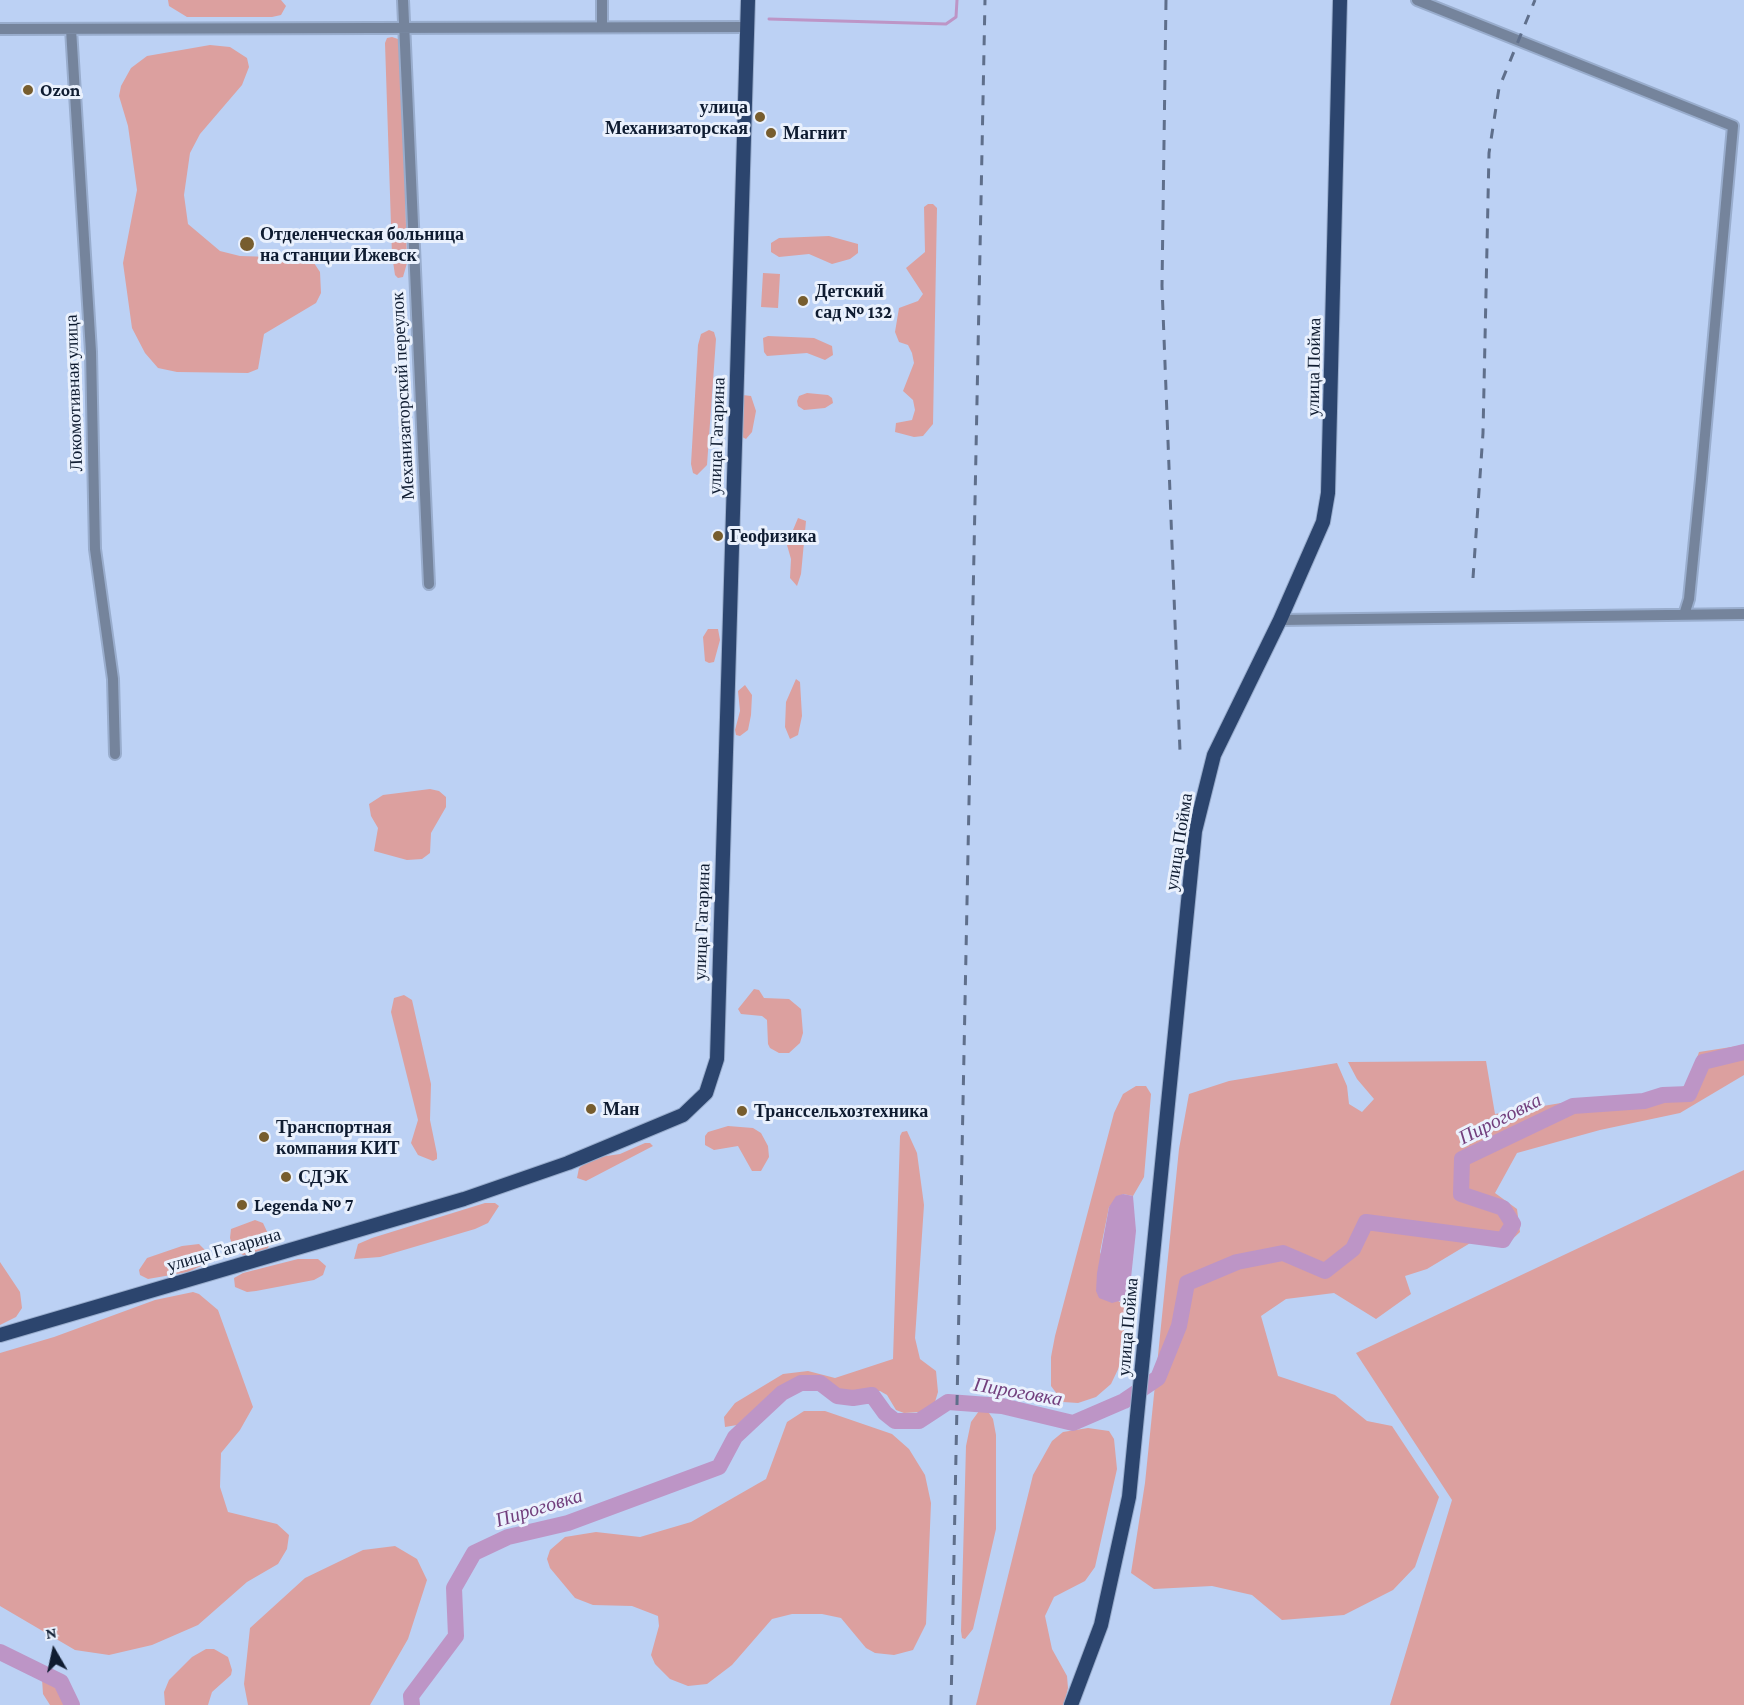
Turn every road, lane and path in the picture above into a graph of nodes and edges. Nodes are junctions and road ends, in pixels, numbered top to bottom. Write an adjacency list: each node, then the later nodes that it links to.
1 (403, 0): 8 (street, Механизаторский переулок)
2 (602, 0): 6 (street)
3 (748, 0): 7 (main road, улица Гагарина)
4 (1340, 0): 14 (main road, улица Пойма)
5 (1417, 0): 13 (street)
6 (602, 27): 7 (street); 8 (street)
7 (748, 27): 16 (main road, улица Гагарина)
8 (403, 28): 10 (street); 11 (street, Механизаторский переулок)
9 (0, 29): 10 (street)
10 (70, 29): 15 (street, Локомотивная улица)
11 (429, 584)
12 (1744, 614): 13 (street)
13 (1684, 615): 14 (street)
14 (1280, 620): 17 (main road, улица Пойма)
15 (116, 754)
16 (0, 1335)
17 (1071, 1705)

